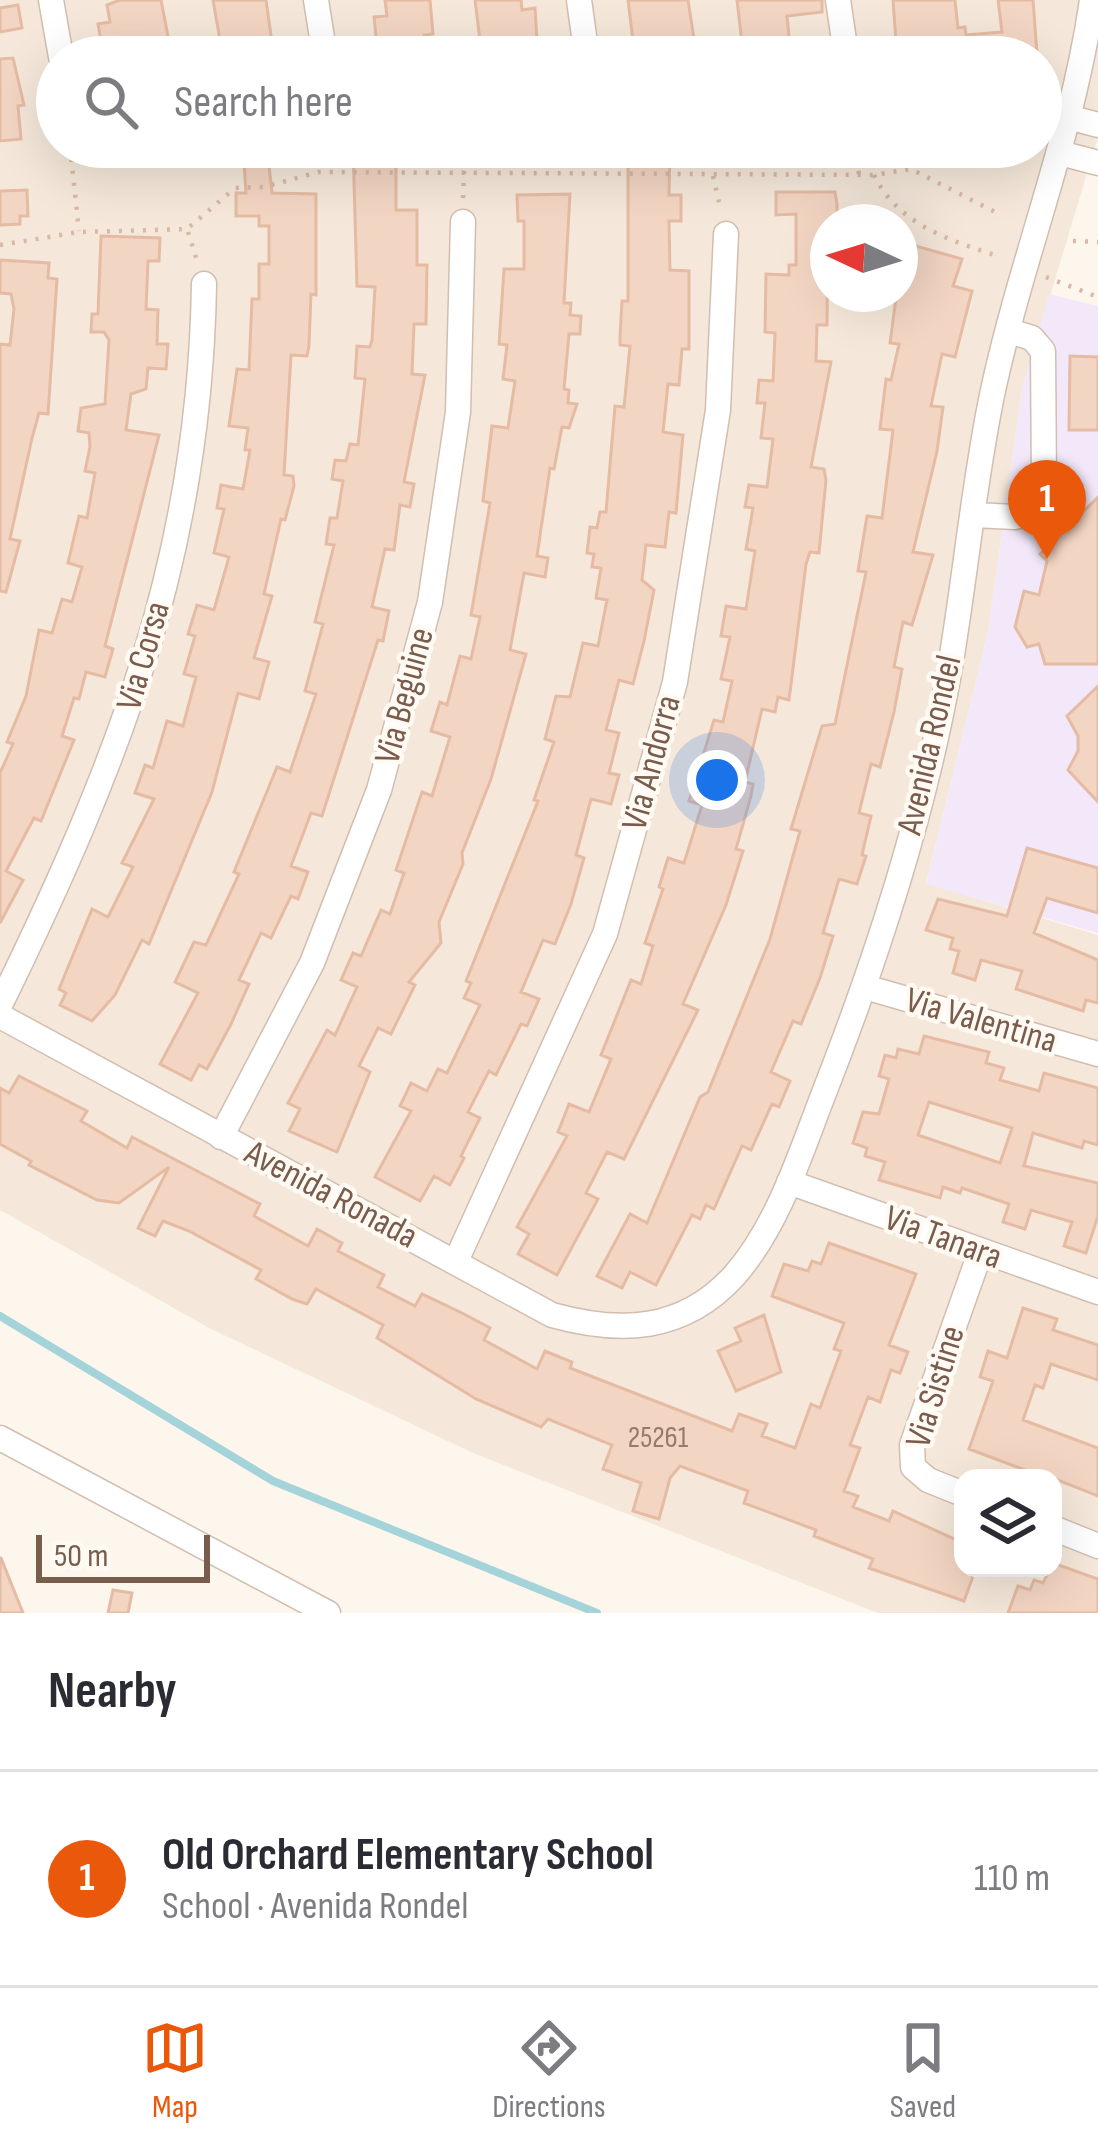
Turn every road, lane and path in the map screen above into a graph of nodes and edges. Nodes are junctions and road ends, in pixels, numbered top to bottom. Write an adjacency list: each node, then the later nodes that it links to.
1 (51, 0): 6 (street)
2 (316, 0): 7 (street)
3 (579, 0): 8 (street)
4 (838, 0): 9 (street)
5 (1092, 0): 10 (street, Avenida Rondel)
6 (57, 36)
7 (322, 36)
8 (584, 36)
9 (843, 36)
10 (1068, 117): 11 (street); 12 (street, Avenida Rondel)
11 (1098, 124)
12 (1062, 144)
13 (1062, 154): 14 (street)
14 (1098, 163)
15 (72, 168): 29 (path)
16 (342, 168): 21 (path)
17 (599, 168): 22 (path)
18 (859, 168): 23 (path)
19 (1056, 168): 38 (street, Avenida Rondel)
20 (464, 171): 21 (path); 22 (path); 27 (path)
21 (343, 172): 28 (path)
22 (599, 172): 24 (path)
23 (860, 175): 24 (path); 25 (path)
24 (713, 176): 30 (path)
25 (874, 176): 26 (path); 34 (path)
26 (999, 214)
27 (463, 222): 44 (street, Via Beguine)
28 (188, 229): 29 (path); 36 (path)
29 (79, 232): 33 (path)
30 (726, 234): 47 (street, Via Andorra)
31 (1073, 241): 32 (path)
32 (1098, 242)
33 (0, 245)
34 (1001, 257)
35 (1046, 278): 37 (path)
36 (203, 284): 41 (street, Via Corsa)
37 (1098, 297)
38 (1009, 331): 39 (street, Avenida Rondel); 39 (street)
39 (974, 515): 40 (street, Avenida Rondel)
40 (865, 987): 43 (street, Via Valentina); 45 (street, Avenida Rondel)
41 (0, 1005)
42 (0, 1016): 44 (street, Avenida Ronada)
43 (1098, 1054)
44 (221, 1137): 47 (street, Avenida Ronada)
45 (789, 1182): 46 (street, Via Tanara); 49 (street, Avenida Rondel)
46 (980, 1253): 48 (street, Via Tanara); 51 (street, Via Sistine)
47 (457, 1261): 49 (street, Avenida Ronada)
48 (1098, 1292)
49 (674, 1318)
50 (0, 1438): 54 (street)
51 (954, 1490)
52 (1062, 1532): 53 (street)
53 (1098, 1546)
54 (328, 1613)

